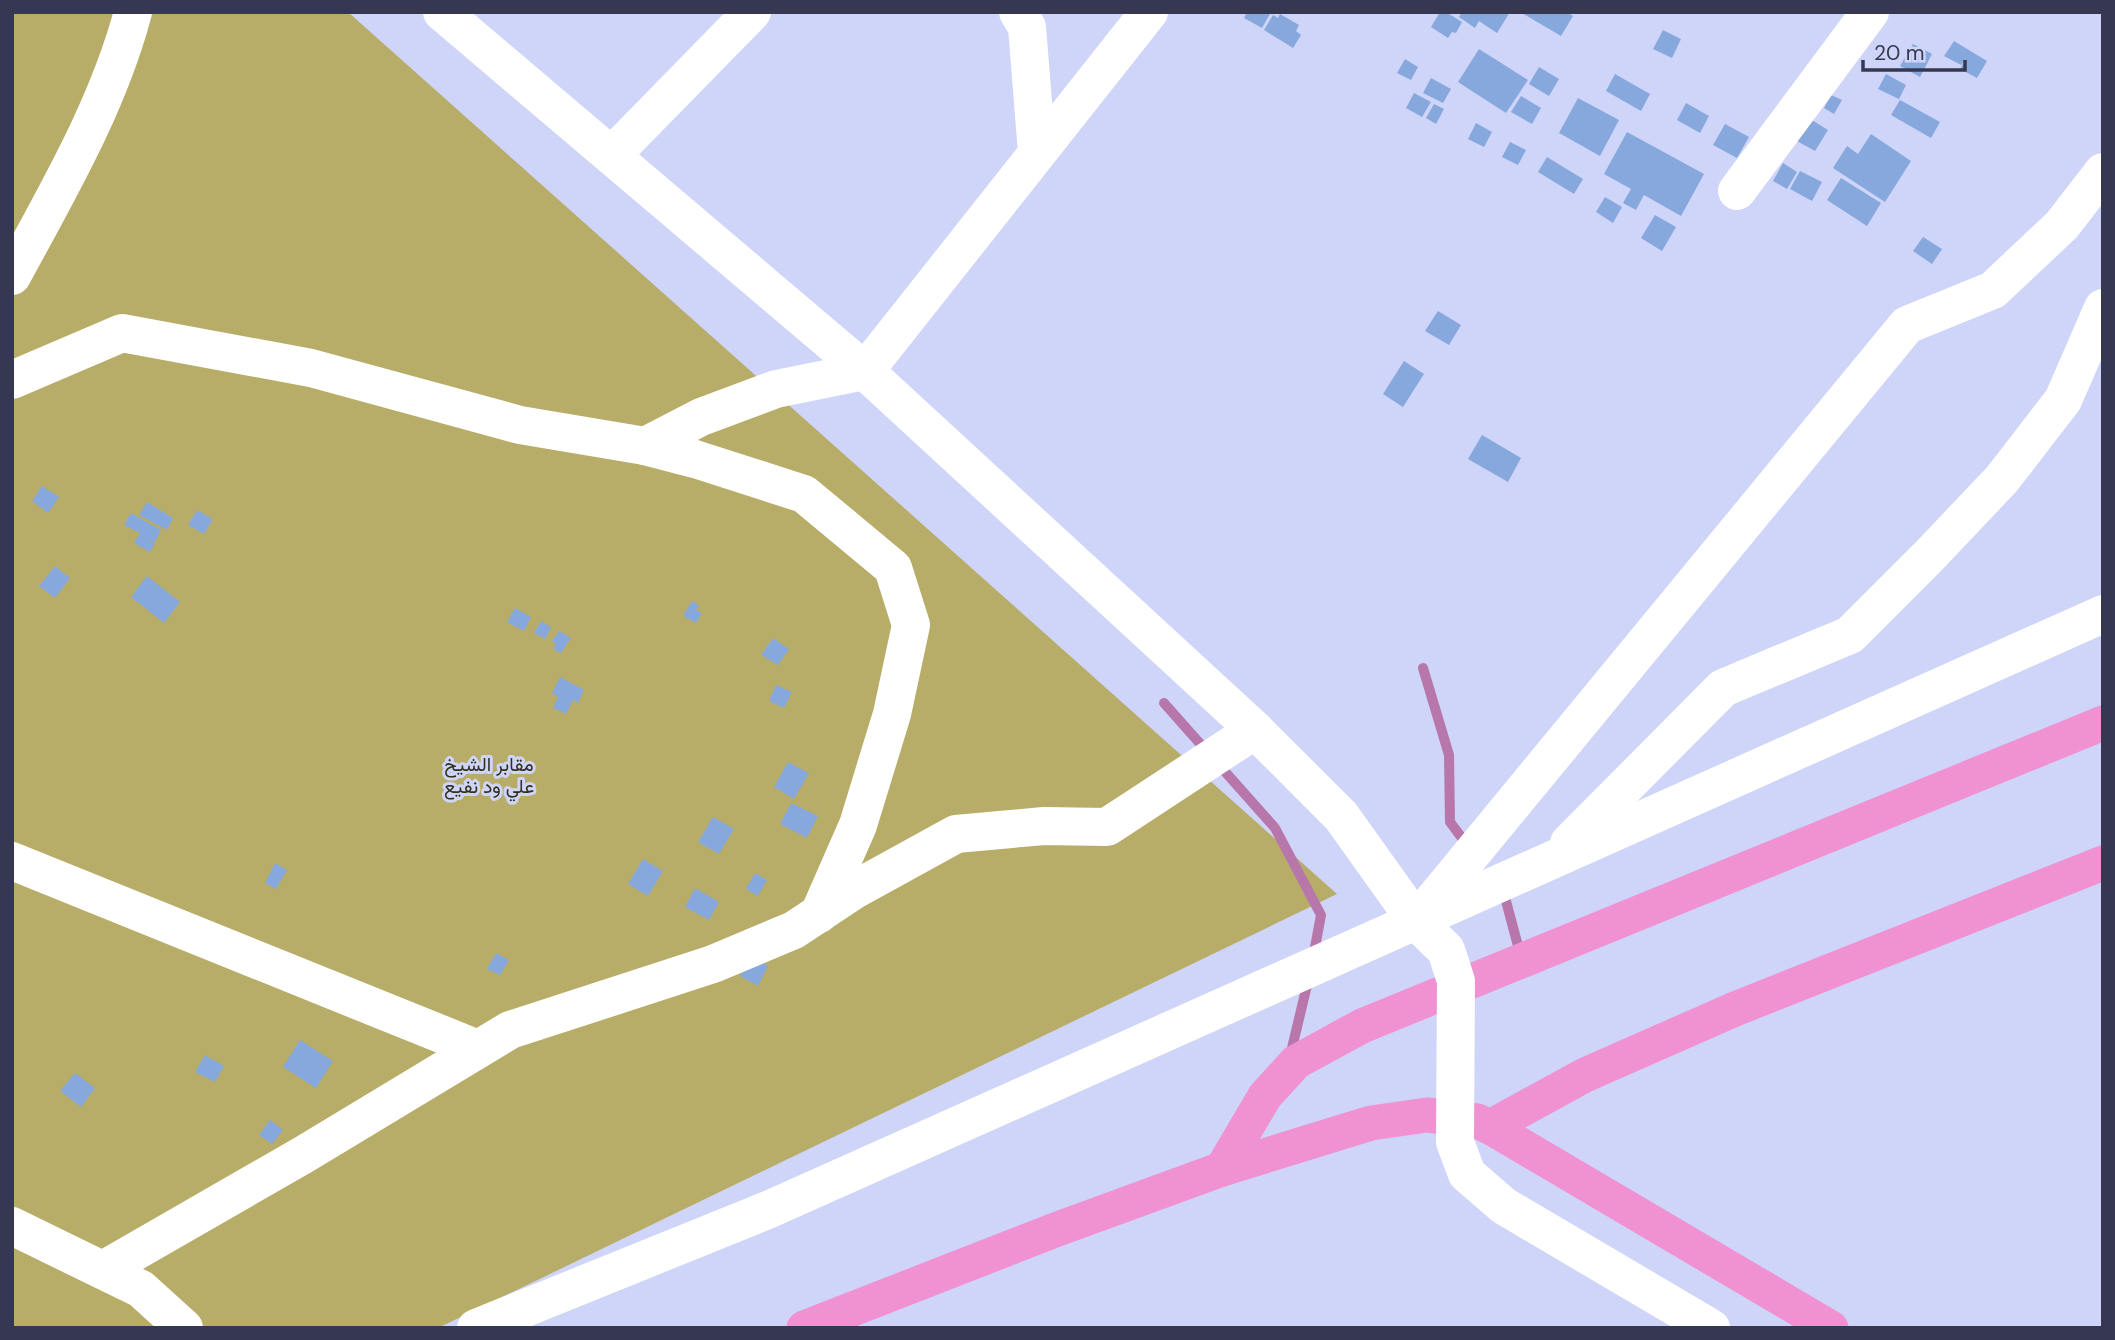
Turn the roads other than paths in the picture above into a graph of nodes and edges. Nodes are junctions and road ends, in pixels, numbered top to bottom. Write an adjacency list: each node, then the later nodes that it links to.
1 (133, 12): 11 (street)
2 (443, 12): 8 (street)
3 (752, 12): 8 (street)
4 (1018, 12): 7 (street)
5 (1149, 12): 7 (street)
6 (1870, 12): 10 (street)
7 (1037, 153): 13 (street)
8 (611, 155): 13 (street)
9 (2103, 172): 21 (street)
10 (1737, 191)
11 (12, 276)
12 (2103, 308): 18 (street)
13 (865, 371): 15 (street); 17 (street)
14 (12, 380): 15 (street)
15 (645, 446): 20 (street)
16 (2103, 614): 18 (street)
17 (1255, 730): 20 (street); 21 (street)
18 (1553, 860): 21 (street)
19 (12, 861): 22 (street)
20 (819, 914): 22 (street)
21 (1416, 921): 26 (street); 27 (street)
22 (478, 1049): 24 (street)
23 (12, 1226): 24 (street)
24 (103, 1270): 25 (street)
25 (184, 1328)
26 (476, 1328)
27 (1711, 1328)

